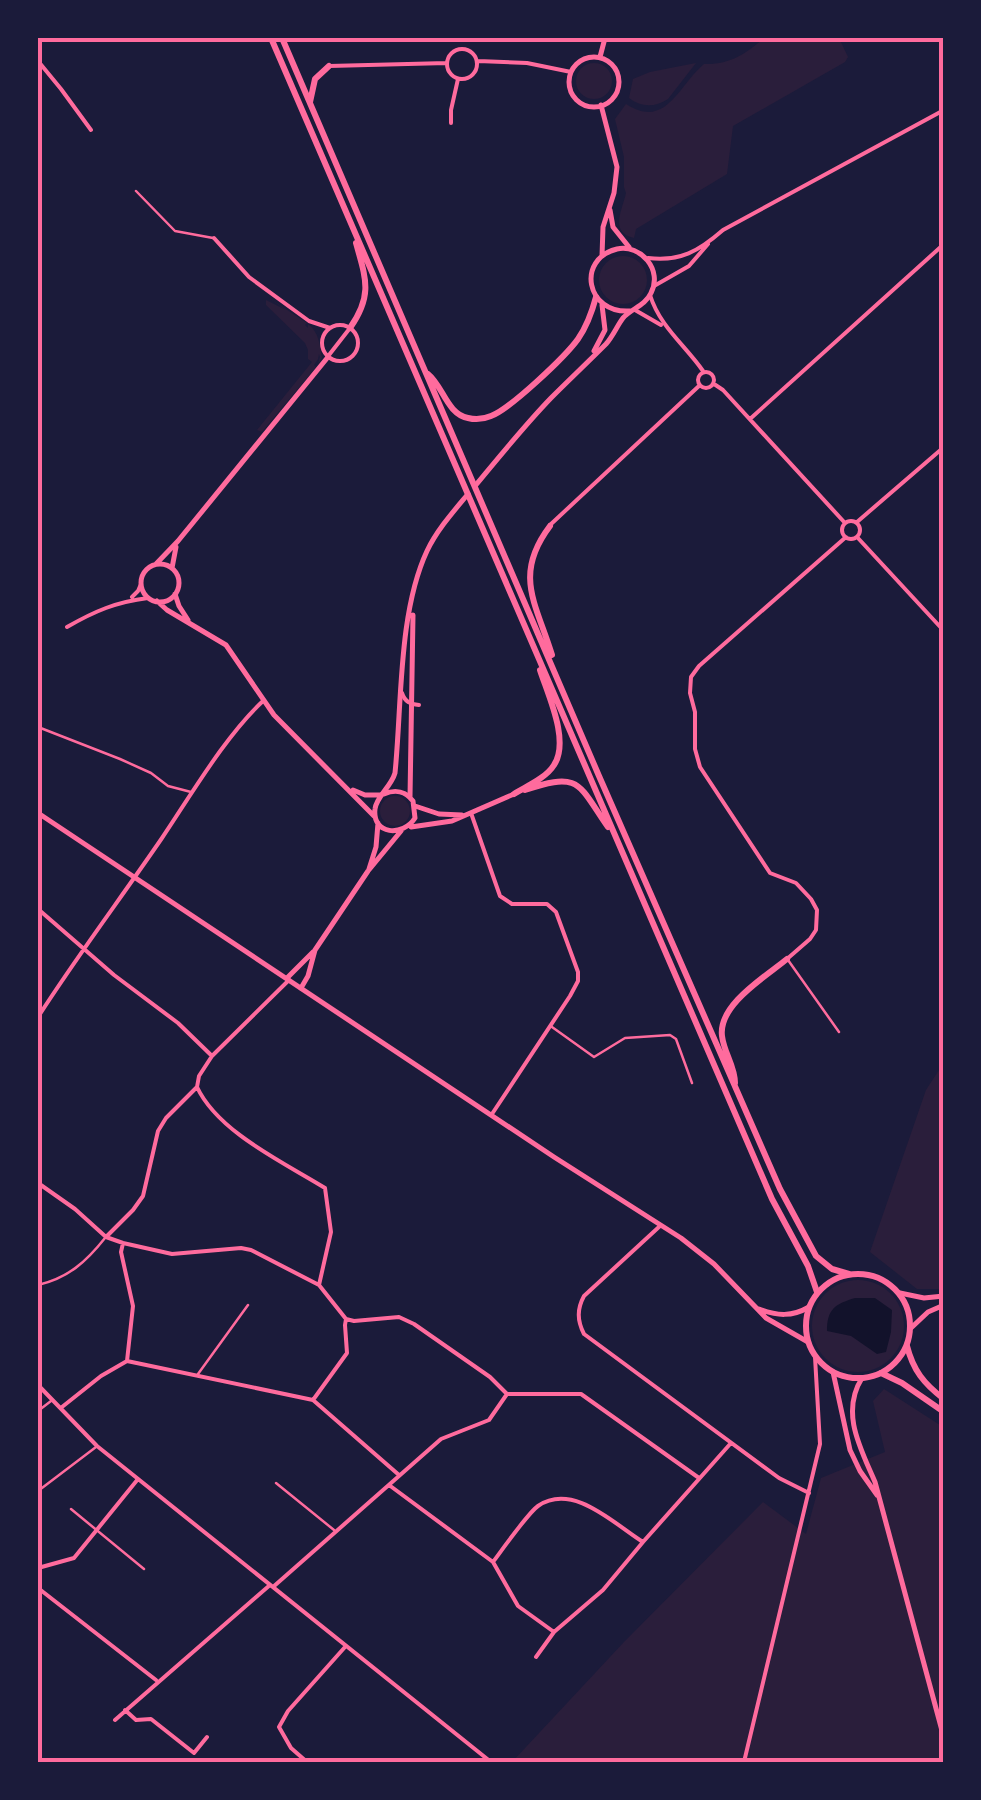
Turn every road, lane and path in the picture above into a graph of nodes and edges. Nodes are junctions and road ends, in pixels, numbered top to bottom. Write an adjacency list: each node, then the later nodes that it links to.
1 (272, 38): 20 (main road)
2 (282, 38): 13 (main road)
3 (456, 38): 5 (street)
4 (604, 38): 6 (street)
5 (458, 48): 8 (street); 9 (street)
6 (600, 57): 11 (street); 14 (street)
7 (38, 61): 17 (street)
8 (478, 61): 11 (street); 12 (street)
9 (447, 63): 10 (street); 12 (street)
10 (329, 66): 13 (main road)
11 (571, 72): 14 (street)
12 (458, 79): 16 (street)
13 (310, 104): 38 (main road)
14 (601, 105): 19 (street)
15 (944, 110): 22 (street)
16 (451, 123)
17 (91, 130)
18 (136, 191): 21 (lane)
19 (611, 202): 24 (street); 25 (street)
20 (345, 208): 34 (main road); 58 (main road)
21 (214, 238): 31 (street)
22 (711, 240): 26 (street); 27 (street)
23 (944, 244): 42 (street)
24 (630, 249): 25 (street); 26 (street)
25 (602, 256): 29 (street)
26 (646, 258): 27 (street)
27 (654, 286): 28 (street)
28 (650, 295): 30 (street); 32 (street)
29 (599, 300): 30 (street); 37 (street); 38 (main road)
30 (632, 310): 32 (street); 37 (street)
31 (309, 321): 33 (street); 35 (street)
32 (666, 327): 39 (street)
33 (330, 328): 34 (street); 35 (street)
34 (350, 328): 36 (street); 36 (street)
35 (322, 338): 36 (street)
36 (328, 357): 49 (street)
37 (590, 358): 56 (street)
38 (425, 371): 62 (main road)
39 (704, 372): 40 (street); 41 (street)
40 (714, 384): 41 (street); 42 (street)
41 (700, 385): 46 (street)
42 (750, 419): 45 (street)
43 (944, 447): 44 (street)
44 (857, 522): 45 (street); 47 (street)
45 (845, 523): 48 (street)
46 (550, 526): 62 (main road)
47 (857, 537): 48 (street); 61 (street)
48 (846, 538): 85 (street)
49 (178, 540): 50 (street); 51 (street)
50 (156, 564): 51 (street); 52 (street)
51 (172, 568): 53 (street)
52 (141, 584): 54 (street); 55 (street)
53 (175, 594): 57 (street); 59 (street)
54 (148, 598): 55 (street); 57 (street)
55 (128, 599): 60 (street)
56 (413, 600): 63 (street); 64 (street)
57 (157, 602): 59 (street)
58 (518, 612): 72 (main road); 79 (main road)
59 (190, 622): 65 (street)
60 (67, 627)
61 (944, 631)
62 (562, 690): 94 (main road)
63 (402, 693): 64 (street); 66 (street); 71 (street)
64 (411, 694): 66 (street)
65 (264, 701): 69 (street); 70 (street)
66 (411, 704): 67 (street); 73 (street)
67 (419, 705)
68 (38, 726): 70 (lane)
69 (347, 787): 71 (street); 77 (street)
70 (193, 792): 81 (street)
71 (384, 794): 73 (street); 77 (street)
72 (514, 794): 76 (street); 79 (main road)
73 (410, 796): 74 (street)
74 (415, 806): 76 (street); 78 (street)
75 (38, 813): 81 (street)
76 (468, 814): 78 (street); 89 (street)
77 (377, 821): 78 (street); 80 (street)
78 (404, 829): 80 (street)
79 (617, 840): 105 (main road)
80 (368, 871): 84 (street)
81 (135, 876): 83 (street); 86 (street)
82 (38, 910): 83 (street)
83 (82, 948): 88 (street); 91 (street)
84 (315, 950): 86 (street); 87 (street)
85 (787, 959): 90 (lane); 94 (main road)
86 (288, 979): 87 (street); 91 (street)
87 (301, 988): 95 (street)
88 (38, 1017)
89 (551, 1026): 92 (lane); 95 (street)
90 (839, 1032)
91 (212, 1056): 93 (street)
92 (692, 1083)
93 (197, 1087): 100 (street); 104 (street)
94 (735, 1089): 102 (main road)
95 (492, 1115): 99 (street)
96 (38, 1183): 97 (street)
97 (44, 1188): 98 (lane); 100 (street)
98 (38, 1195)
99 (662, 1225): 110 (street); 130 (street)
100 (106, 1237): 101 (street); 103 (lane)
101 (123, 1243): 104 (street); 117 (street)
102 (850, 1274): 105 (main road); 106 (main road)
103 (38, 1284)
104 (319, 1286): 112 (street)
105 (817, 1292): 111 (main road)
106 (900, 1293): 107 (street); 113 (main road)
107 (944, 1296)
108 (248, 1304): 120 (lane)
109 (944, 1305): 113 (street)
110 (756, 1307): 111 (street); 114 (street)
111 (809, 1307): 114 (main road)
112 (346, 1318): 123 (street); 126 (street)
113 (911, 1328): 115 (main road)
114 (808, 1342): 116 (main road)
115 (906, 1346): 119 (main road); 124 (main road)
116 (815, 1357): 118 (main road); 138 (street)
117 (127, 1361): 120 (street); 127 (street)
118 (833, 1372): 121 (main road); 139 (street)
119 (882, 1373): 121 (main road); 129 (main road)
120 (198, 1374): 126 (street)
121 (862, 1378): 139 (street)
122 (38, 1385): 125 (street)
123 (507, 1394): 132 (street); 133 (street)
124 (944, 1398)
125 (52, 1400): 127 (street); 128 (lane)
126 (313, 1400): 132 (street)
127 (60, 1408): 131 (street)
128 (38, 1411)
129 (944, 1412)
130 (731, 1444): 133 (street); 138 (street)
131 (97, 1446): 134 (street); 137 (lane)
132 (399, 1475): 136 (street)
133 (699, 1478): 143 (street)
134 (138, 1479): 141 (street); 147 (street)
135 (276, 1483): 142 (lane)
136 (389, 1485): 142 (street); 144 (street)
137 (38, 1491)
138 (809, 1493): 159 (street)
139 (878, 1497): 156 (street)
140 (71, 1509): 141 (lane)
141 (98, 1529): 145 (street); 146 (lane)
142 (336, 1530): 147 (street)
143 (642, 1542): 144 (street); 149 (street)
144 (493, 1562): 149 (street)
145 (38, 1568)
146 (144, 1569)
147 (271, 1586): 150 (street); 152 (street)
148 (38, 1588): 152 (street)
149 (554, 1632): 151 (street)
150 (346, 1646): 157 (street); 158 (street)
151 (536, 1657)
152 (157, 1681): 153 (street)
153 (125, 1710): 154 (street); 155 (street)
154 (114, 1720)
155 (207, 1738)
156 (944, 1738)
157 (308, 1762)
158 (491, 1762)
159 (744, 1762)

